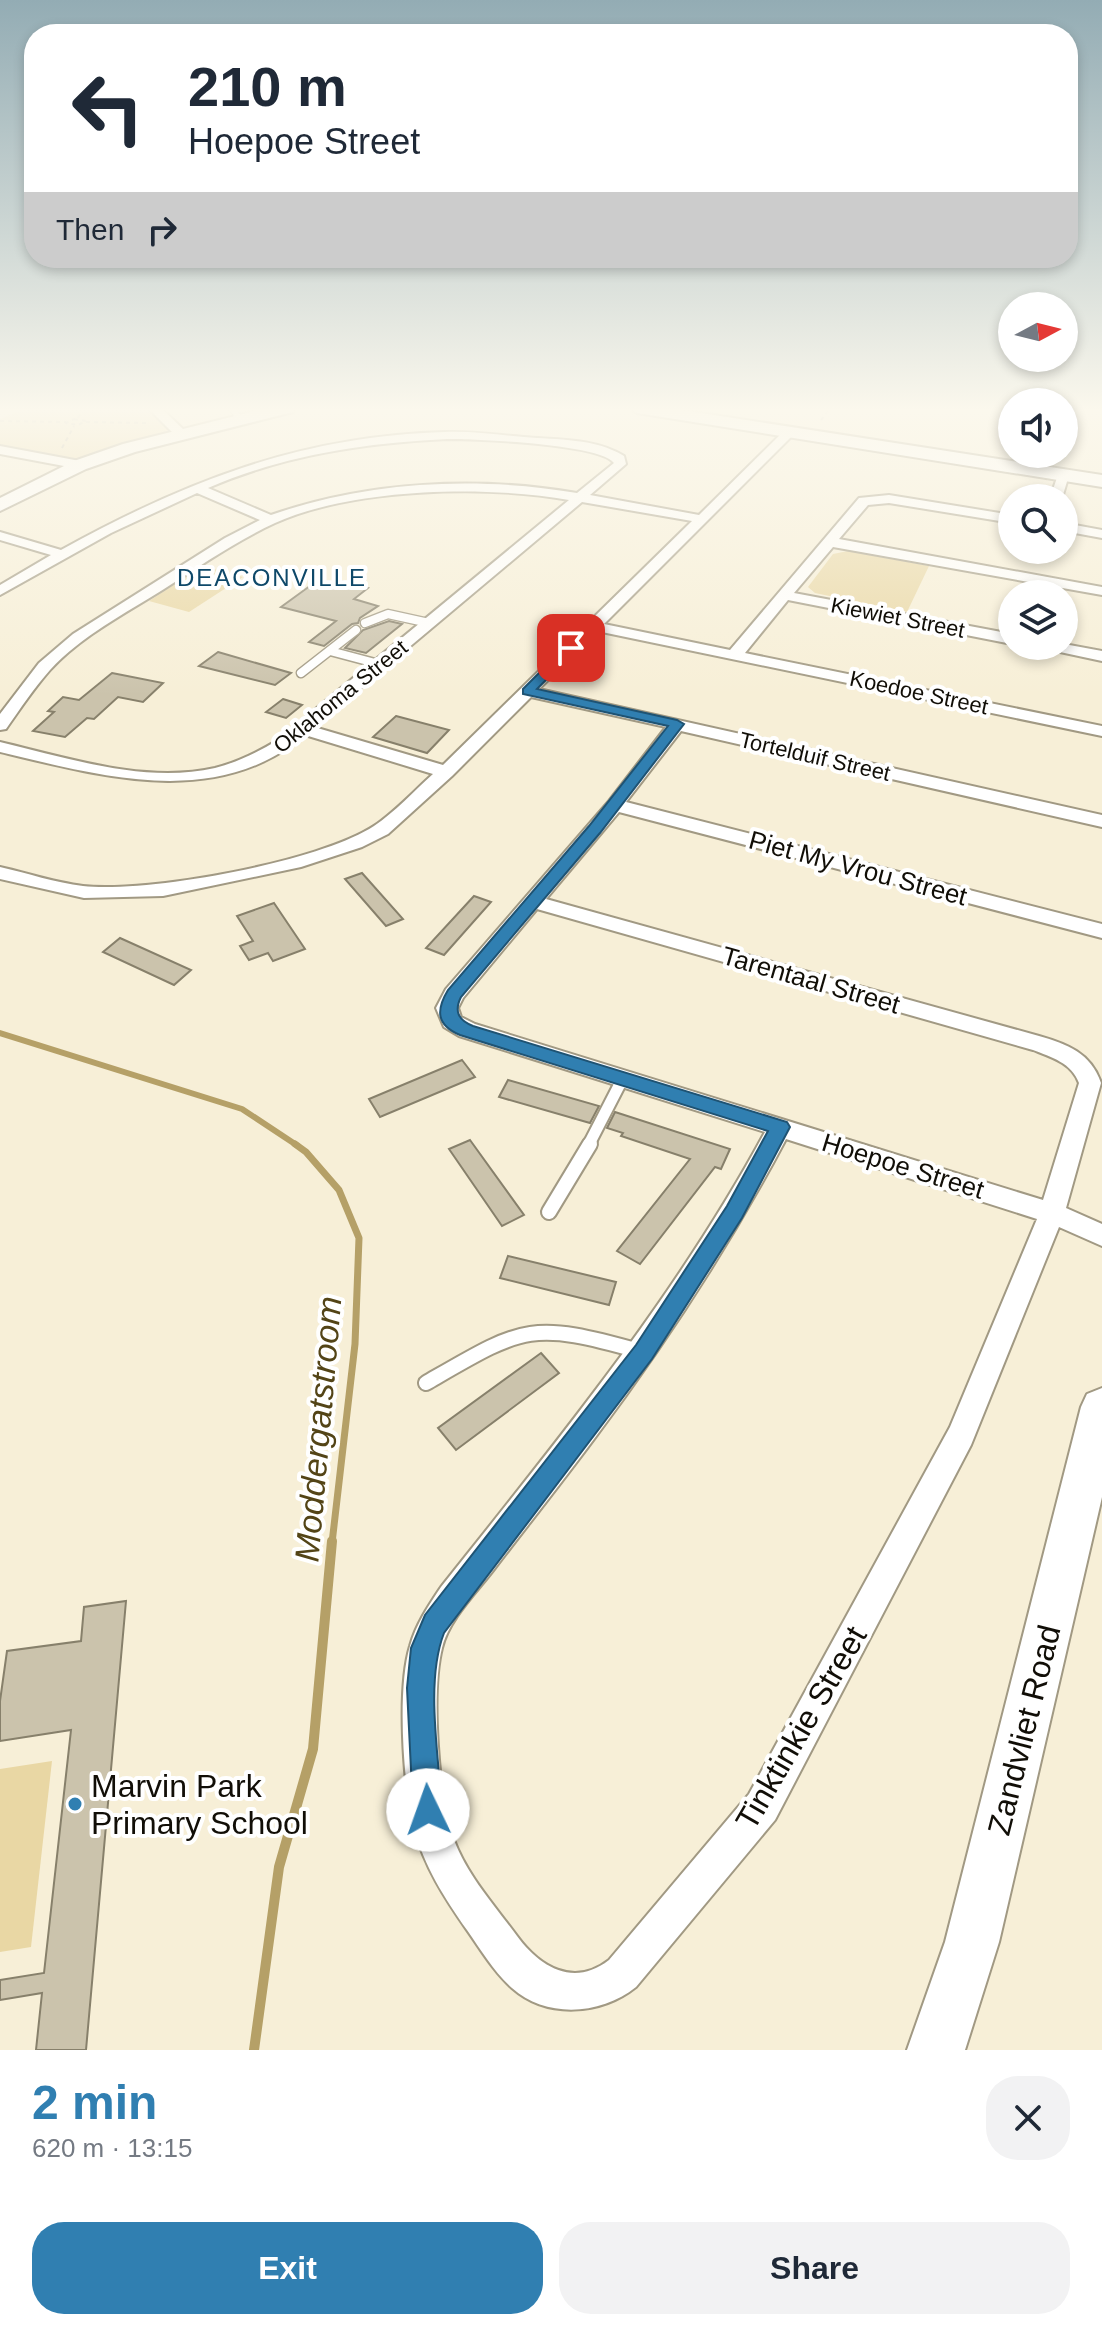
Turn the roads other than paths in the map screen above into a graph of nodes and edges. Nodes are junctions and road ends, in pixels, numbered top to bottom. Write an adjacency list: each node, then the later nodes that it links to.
1 (156, 504): 16 (street)
2 (233, 504): 11 (street)
3 (318, 504): 11 (street)
4 (572, 504): 21 (street, Oklahoma Street)
5 (617, 504): 10 (street)
6 (717, 504): 10 (street)
7 (860, 504): 15 (street)
8 (918, 504): 9 (street)
9 (998, 517)
10 (701, 519): 22 (street)
11 (271, 520): 33 (street)
12 (1078, 530): 13 (street)
13 (1102, 534)
14 (0, 536): 16 (street)
15 (830, 542): 18 (street); 19 (street)
16 (61, 554): 17 (street)
17 (0, 591)
18 (1102, 591)
19 (784, 595): 24 (street, Kiewiet Street); 27 (street)
20 (365, 623): 21 (lane)
21 (429, 623): 29 (street, Oklahoma Street)
22 (593, 626): 27 (street, Koedoe Street); 31 (street)
23 (356, 630): 25 (lane)
24 (998, 636)
25 (330, 651): 29 (lane); 30 (lane)
26 (1078, 651): 28 (street)
27 (735, 654): 35 (street, Koedoe Street)
28 (1102, 656)
29 (379, 664): 34 (street, Oklahoma Street)
30 (301, 673)
31 (528, 691): 32 (street, Tortelduif Street); 37 (street)
32 (677, 724): 38 (street, Hoepoe Street); 39 (street, Tortelduif Street)
33 (0, 725)
34 (302, 729): 36 (street, Oklahoma Street); 37 (street)
35 (1102, 731)
36 (0, 747)
37 (446, 772): 40 (street)
38 (615, 805): 41 (street, Hoepoe Street); 42 (street, Piet My Vrou Street)
39 (1102, 821)
40 (0, 873)
41 (534, 902): 43 (street, Tarentaal Street); 44 (street, Hoepoe Street)
42 (1102, 931)
43 (1085, 1067): 47 (street, Tinktinkie Street)
44 (623, 1078): 45 (street, Hoepoe Street); 46 (lane)
45 (780, 1127): 47 (street, Hoepoe Street); 50 (street, Tinktinkie Street)
46 (549, 1212)
47 (1064, 1217): 48 (street, Hoepoe Street); 49 (street, Hoepoe Street); 50 (street, Tinktinkie Street)
48 (1102, 1228)
49 (1102, 1235)
50 (644, 1352): 51 (lane)
51 (426, 1383)
52 (1102, 1407): 53 (street, Zandvliet Road)
53 (936, 2050)

